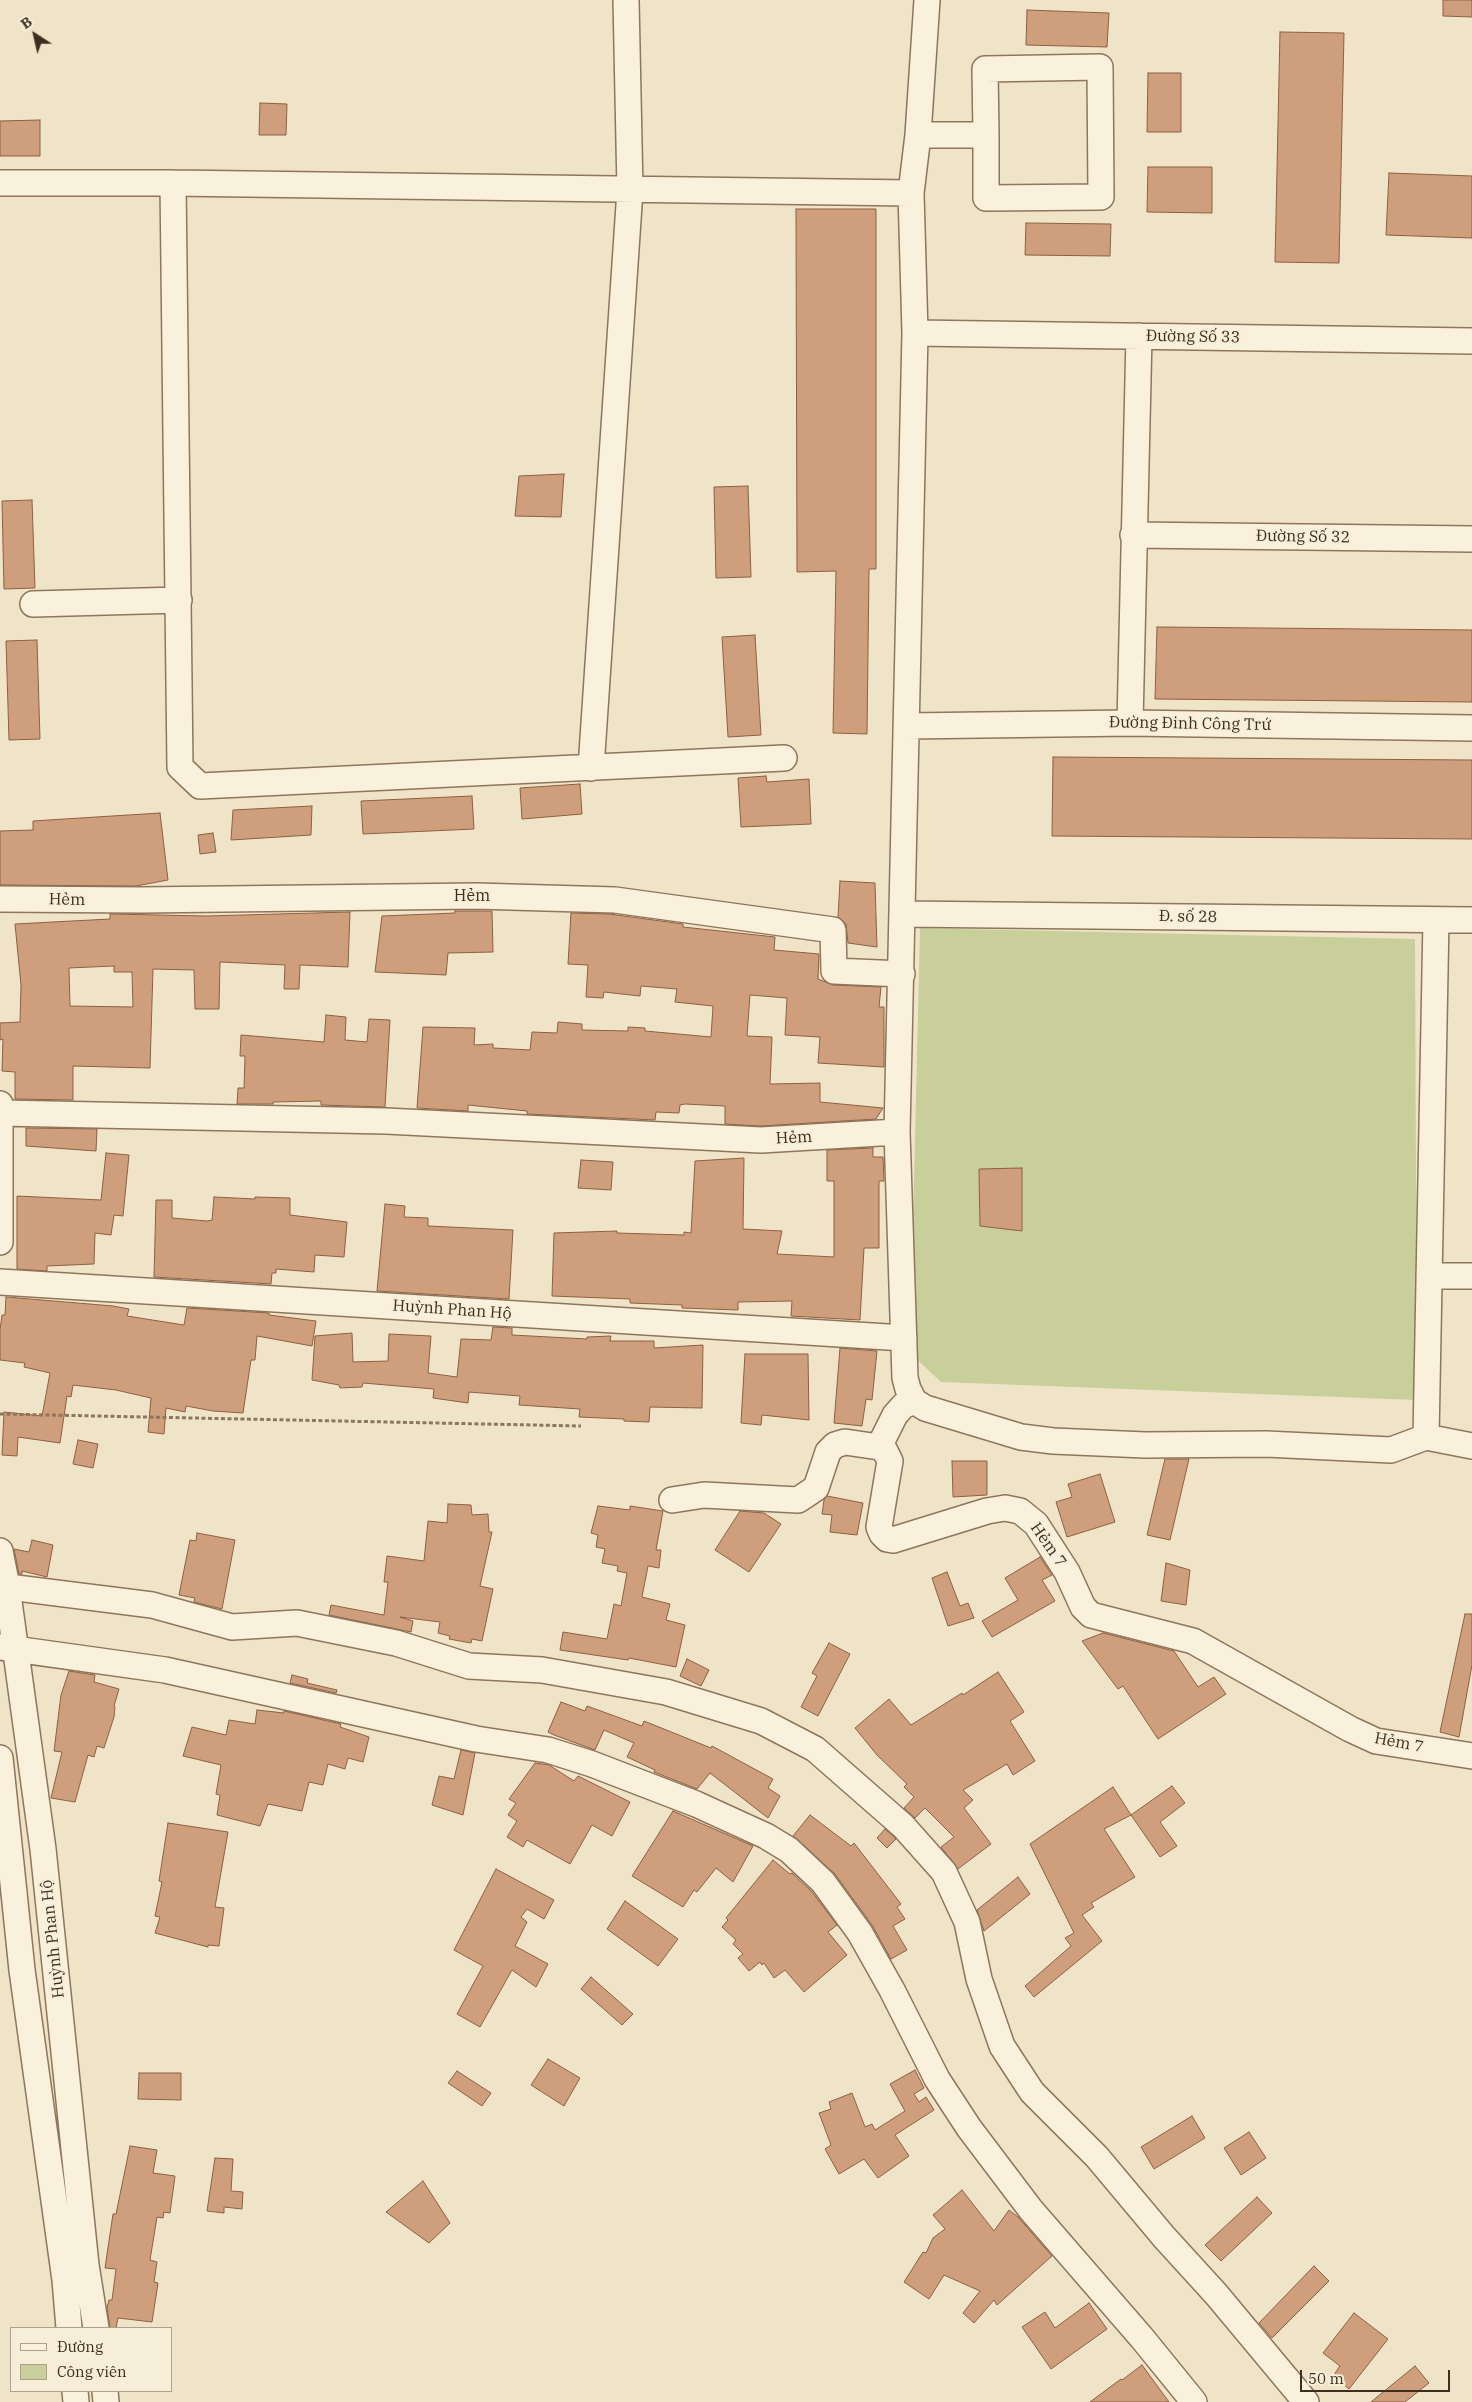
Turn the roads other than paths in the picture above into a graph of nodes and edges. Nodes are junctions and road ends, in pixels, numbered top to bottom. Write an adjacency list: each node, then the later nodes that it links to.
1 (626, 0): 7 (street)
2 (927, 0): 4 (street)
3 (986, 135): 3 (street); 4 (street)
4 (918, 136): 8 (street)
5 (173, 183): 6 (street); 7 (street); 14 (street)
6 (0, 184)
7 (630, 190): 8 (street); 20 (street)
8 (911, 193): 9 (street)
9 (914, 333): 10 (street, Đường Số 33); 17 (street)
10 (1138, 336): 11 (street, Đường Số 33); 12 (street)
11 (1472, 341)
12 (1134, 535): 13 (street, Đường Số 32); 16 (street)
13 (1472, 539)
14 (179, 600): 15 (street); 20 (street)
15 (33, 604)
16 (1130, 723): 17 (street, Đường Đinh Công Trứ); 18 (street, Đường Đinh Công Trứ)
17 (908, 726): 22 (street)
18 (1472, 728)
19 (784, 758): 20 (street)
20 (591, 768)
21 (0, 899): 25 (street, Hẻm)
22 (903, 914): 23 (street, Đ. số 28); 25 (street)
23 (1436, 920): 24 (street, Đ. số 28); 29 (street)
24 (1472, 920)
25 (902, 974): 27 (street)
26 (1, 1109): 27 (street, Hẻm); 28 (street)
27 (897, 1132): 32 (street)
28 (0, 1242)
29 (1429, 1276): 30 (street); 34 (street)
30 (1472, 1276)
31 (0, 1282): 32 (street, Huỳnh Phan Hộ)
32 (904, 1338): 33 (street)
33 (914, 1401): 34 (street); 36 (street)
34 (1426, 1438): 35 (street)
35 (1472, 1446)
36 (879, 1447): 37 (street); 41 (street, Hẻm 7)
37 (672, 1500)
38 (0, 1551): 39 (street, Huỳnh Phan Hộ)
39 (4, 1586): 40 (street, Huỳnh Phan Hộ); 46 (street)
40 (8, 1649): 44 (street, Huỳnh Phan Hộ); 45 (street)
41 (1472, 1756)
42 (0, 1758): 43 (street, Huỳnh Phan Hộ)
43 (69, 2327)
44 (96, 2327)
45 (1194, 2402)
46 (1306, 2402)

